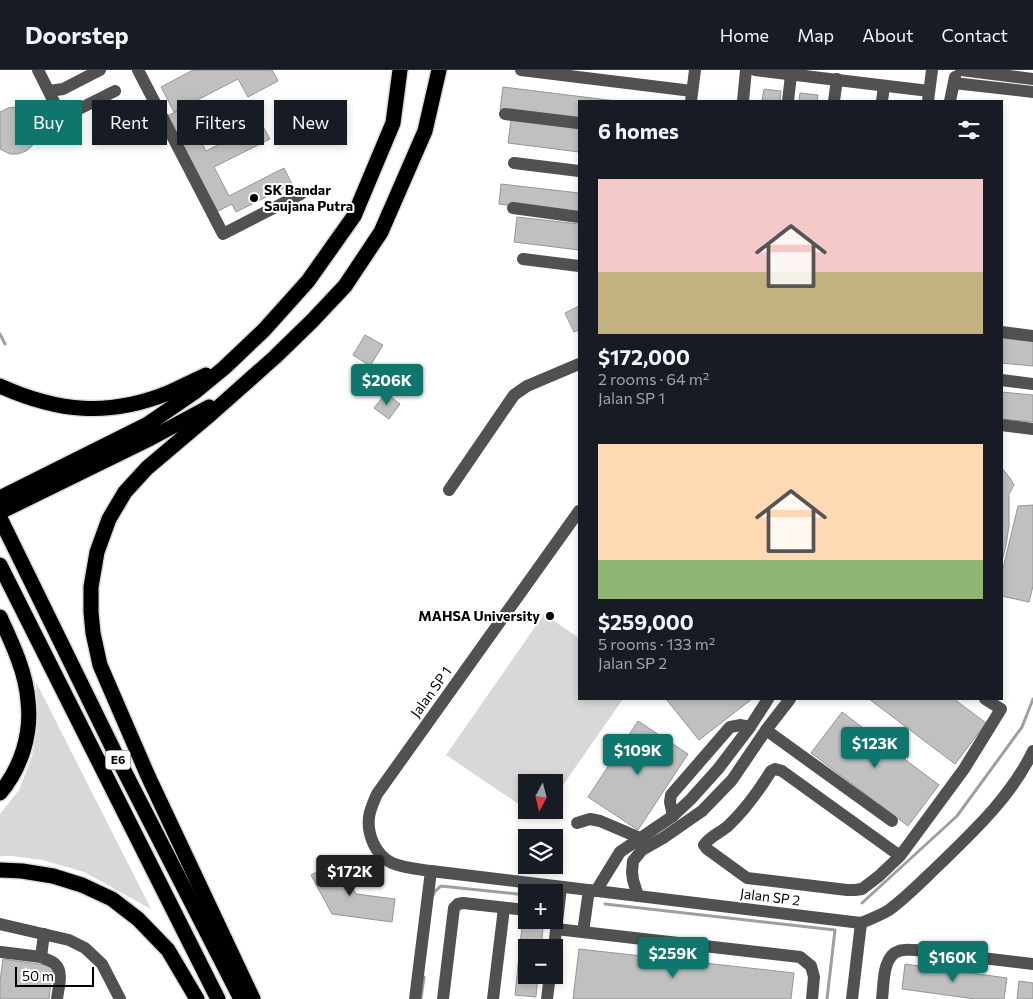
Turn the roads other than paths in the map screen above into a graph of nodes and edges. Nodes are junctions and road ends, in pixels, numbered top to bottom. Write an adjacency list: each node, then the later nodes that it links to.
1 (38, 70): 18 (street)
2 (100, 70): 18 (street)
3 (138, 70): 32 (street)
4 (400, 70): 40 (highway)
5 (439, 70): 44 (highway)
6 (521, 70): 21 (street)
7 (694, 70): 21 (street)
8 (746, 70): 23 (street)
9 (755, 70): 13 (street)
10 (932, 70): 22 (street)
11 (956, 70): 16 (street)
12 (961, 70): 15 (street)
13 (791, 74): 14 (street); 24 (street)
14 (837, 79): 17 (street); 25 (street)
15 (1033, 79)
16 (954, 83): 20 (street); 27 (street)
17 (884, 86): 22 (street); 26 (street)
18 (49, 91): 19 (street)
19 (115, 91)
20 (1033, 92)
21 (691, 96)
22 (929, 96)
23 (743, 100)
24 (788, 100)
25 (834, 100)
26 (882, 100)
27 (950, 100)
28 (505, 114): 29 (street)
29 (578, 123)
30 (514, 163): 31 (street)
31 (578, 171)
32 (300, 194)
33 (513, 208): 34 (street)
34 (578, 217)
35 (523, 260): 36 (street)
36 (578, 266)
37 (1003, 332): 38 (street)
38 (1033, 336)
39 (578, 364): 48 (street)
40 (224, 368): 43 (highway); 47 (highway)
41 (1003, 380): 42 (street)
42 (1033, 384)
43 (0, 386)
44 (230, 396): 47 (highway); 92 (highway)
45 (1003, 425): 46 (street)
46 (1033, 429)
47 (48, 482): 49 (highway); 50 (highway)
48 (450, 490)
49 (0, 498)
50 (0, 512)
51 (578, 512): 70 (street, Jalan SP 1)
52 (0, 518): 91 (highway, E6)
53 (0, 565): 90 (highway, E6)
54 (0, 618): 62 (highway)
55 (767, 700): 58 (street)
56 (789, 700): 59 (street)
57 (986, 700): 68 (street)
58 (750, 727): 64 (street); 64 (street)
59 (766, 730): 61 (street); 74 (street)
60 (1033, 751): 77 (street)
61 (832, 779): 63 (street); 65 (street)
62 (0, 794)
63 (817, 796): 68 (street); 68 (street)
64 (673, 816): 67 (street)
65 (892, 821)
66 (577, 823): 67 (street)
67 (640, 838): 73 (street)
68 (900, 856)
69 (0, 870): 89 (highway)
70 (431, 871): 71 (street, Jalan SP 2); 93 (street)
71 (537, 884)
72 (563, 887): 73 (street, Jalan SP 2)
73 (593, 891): 74 (street, Jalan SP 2); 80 (street)
74 (638, 896): 77 (street, Jalan SP 2)
75 (504, 908): 76 (street); 94 (street); 95 (street)
76 (518, 909)
77 (862, 923): 98 (street)
78 (0, 924): 81 (street)
79 (556, 929): 80 (street); 82 (street)
80 (582, 932): 97 (street)
81 (44, 934): 84 (street); 88 (street)
82 (555, 939)
83 (1, 952): 84 (street)
84 (41, 956): 87 (street)
85 (1033, 964): 99 (street)
86 (549, 984): 96 (street)
87 (56, 999)
88 (120, 999)
89 (197, 999)
90 (218, 999)
91 (241, 999)
92 (253, 999)
93 (415, 999)
94 (443, 999)
95 (493, 999)
96 (547, 999)
97 (812, 999)
98 (852, 999)
99 (882, 999)

